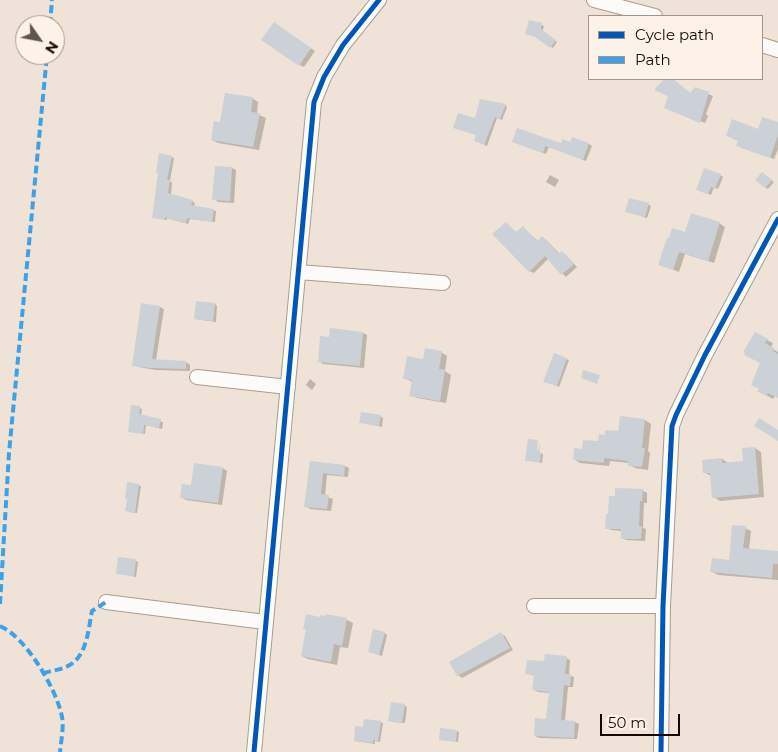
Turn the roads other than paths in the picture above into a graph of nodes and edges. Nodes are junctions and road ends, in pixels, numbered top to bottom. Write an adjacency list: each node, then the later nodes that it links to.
1 (379, 0): 7 (street)
2 (594, 0): 3 (street)
3 (651, 15)
4 (763, 45): 5 (street)
5 (778, 50)
6 (778, 219): 13 (street)
7 (298, 272): 8 (street); 10 (street)
8 (443, 283)
9 (197, 377): 10 (street)
10 (288, 386): 14 (street)
11 (106, 602): 14 (street)
12 (534, 606): 13 (street)
13 (662, 606): 16 (street)
14 (265, 622): 15 (street)
15 (254, 752)
16 (662, 752)

